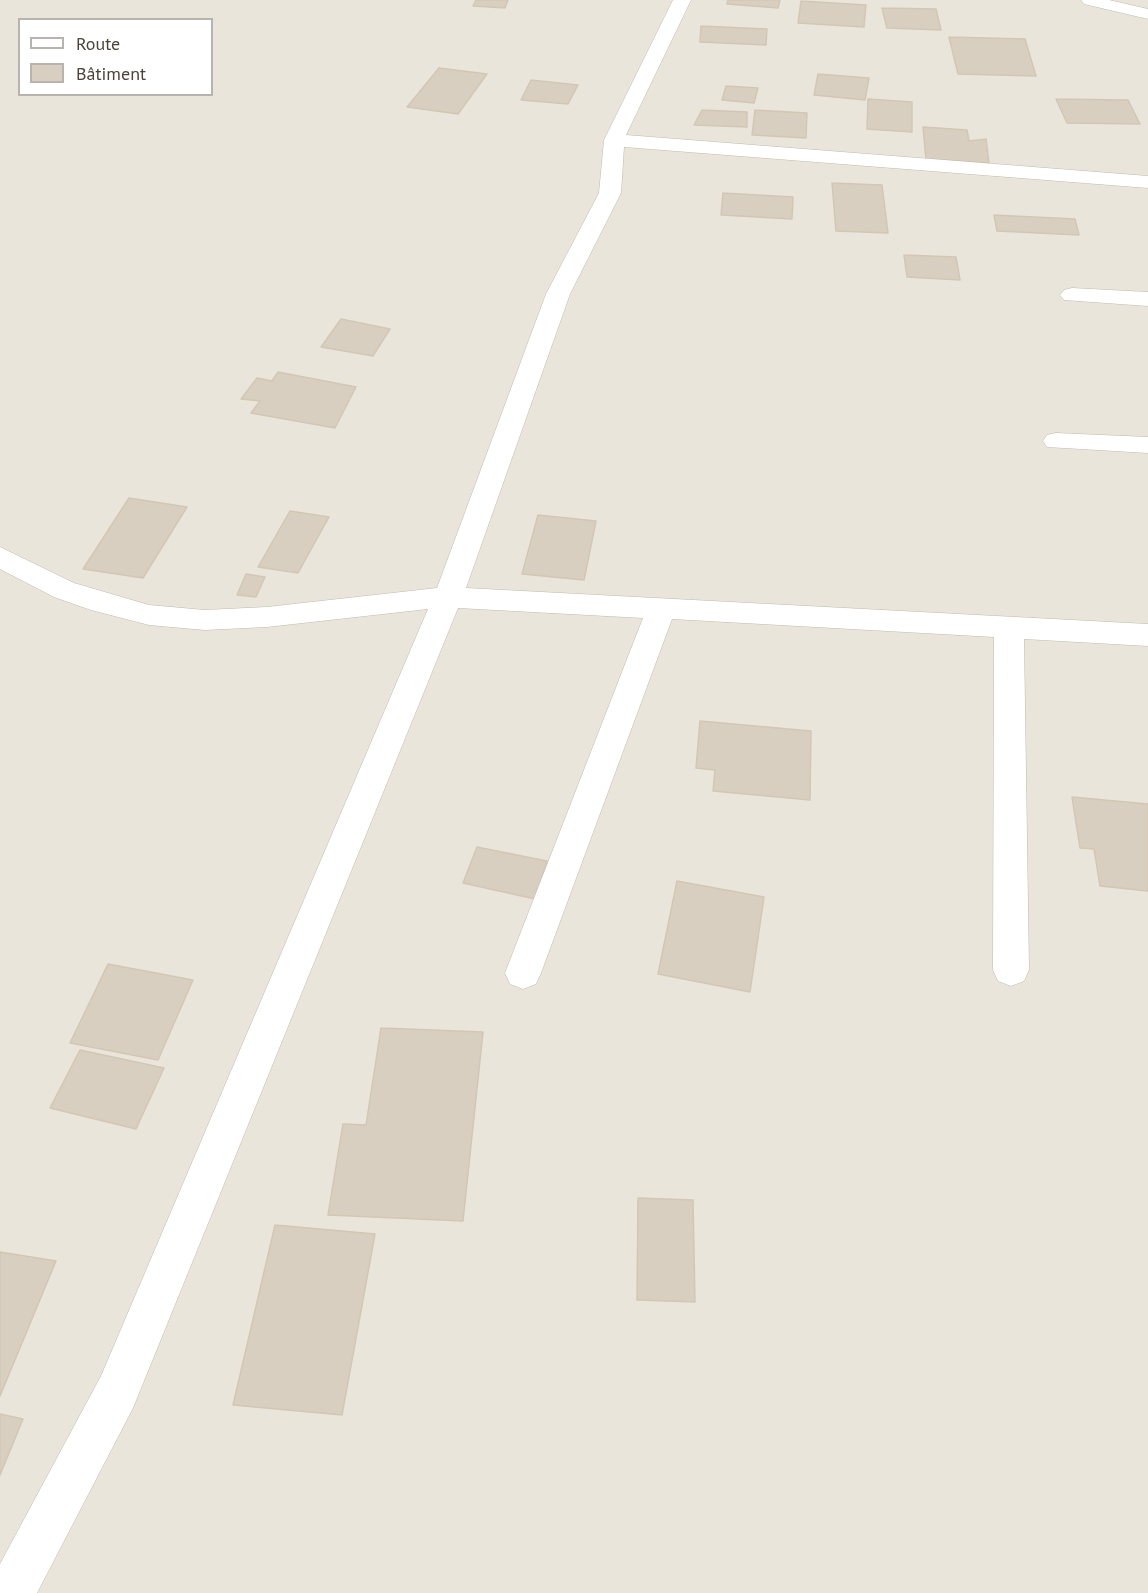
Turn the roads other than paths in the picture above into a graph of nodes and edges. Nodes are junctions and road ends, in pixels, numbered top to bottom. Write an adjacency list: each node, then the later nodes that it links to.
1 (682, 0): 6 (street)
2 (1090, 0): 3 (street)
3 (1129, 11): 4 (street); 5 (street)
4 (1148, 14)
5 (1148, 20)
6 (614, 140): 7 (street); 13 (street)
7 (1148, 182)
8 (1072, 295): 9 (street)
9 (1148, 299)
10 (1056, 441): 11 (street)
11 (1148, 445)
12 (0, 557): 13 (street)
13 (448, 597): 14 (street); 19 (street)
14 (661, 609): 15 (street); 18 (street)
15 (1010, 628): 16 (street); 17 (street)
16 (1148, 635)
17 (1011, 970)
18 (524, 973)
19 (11, 1593)

